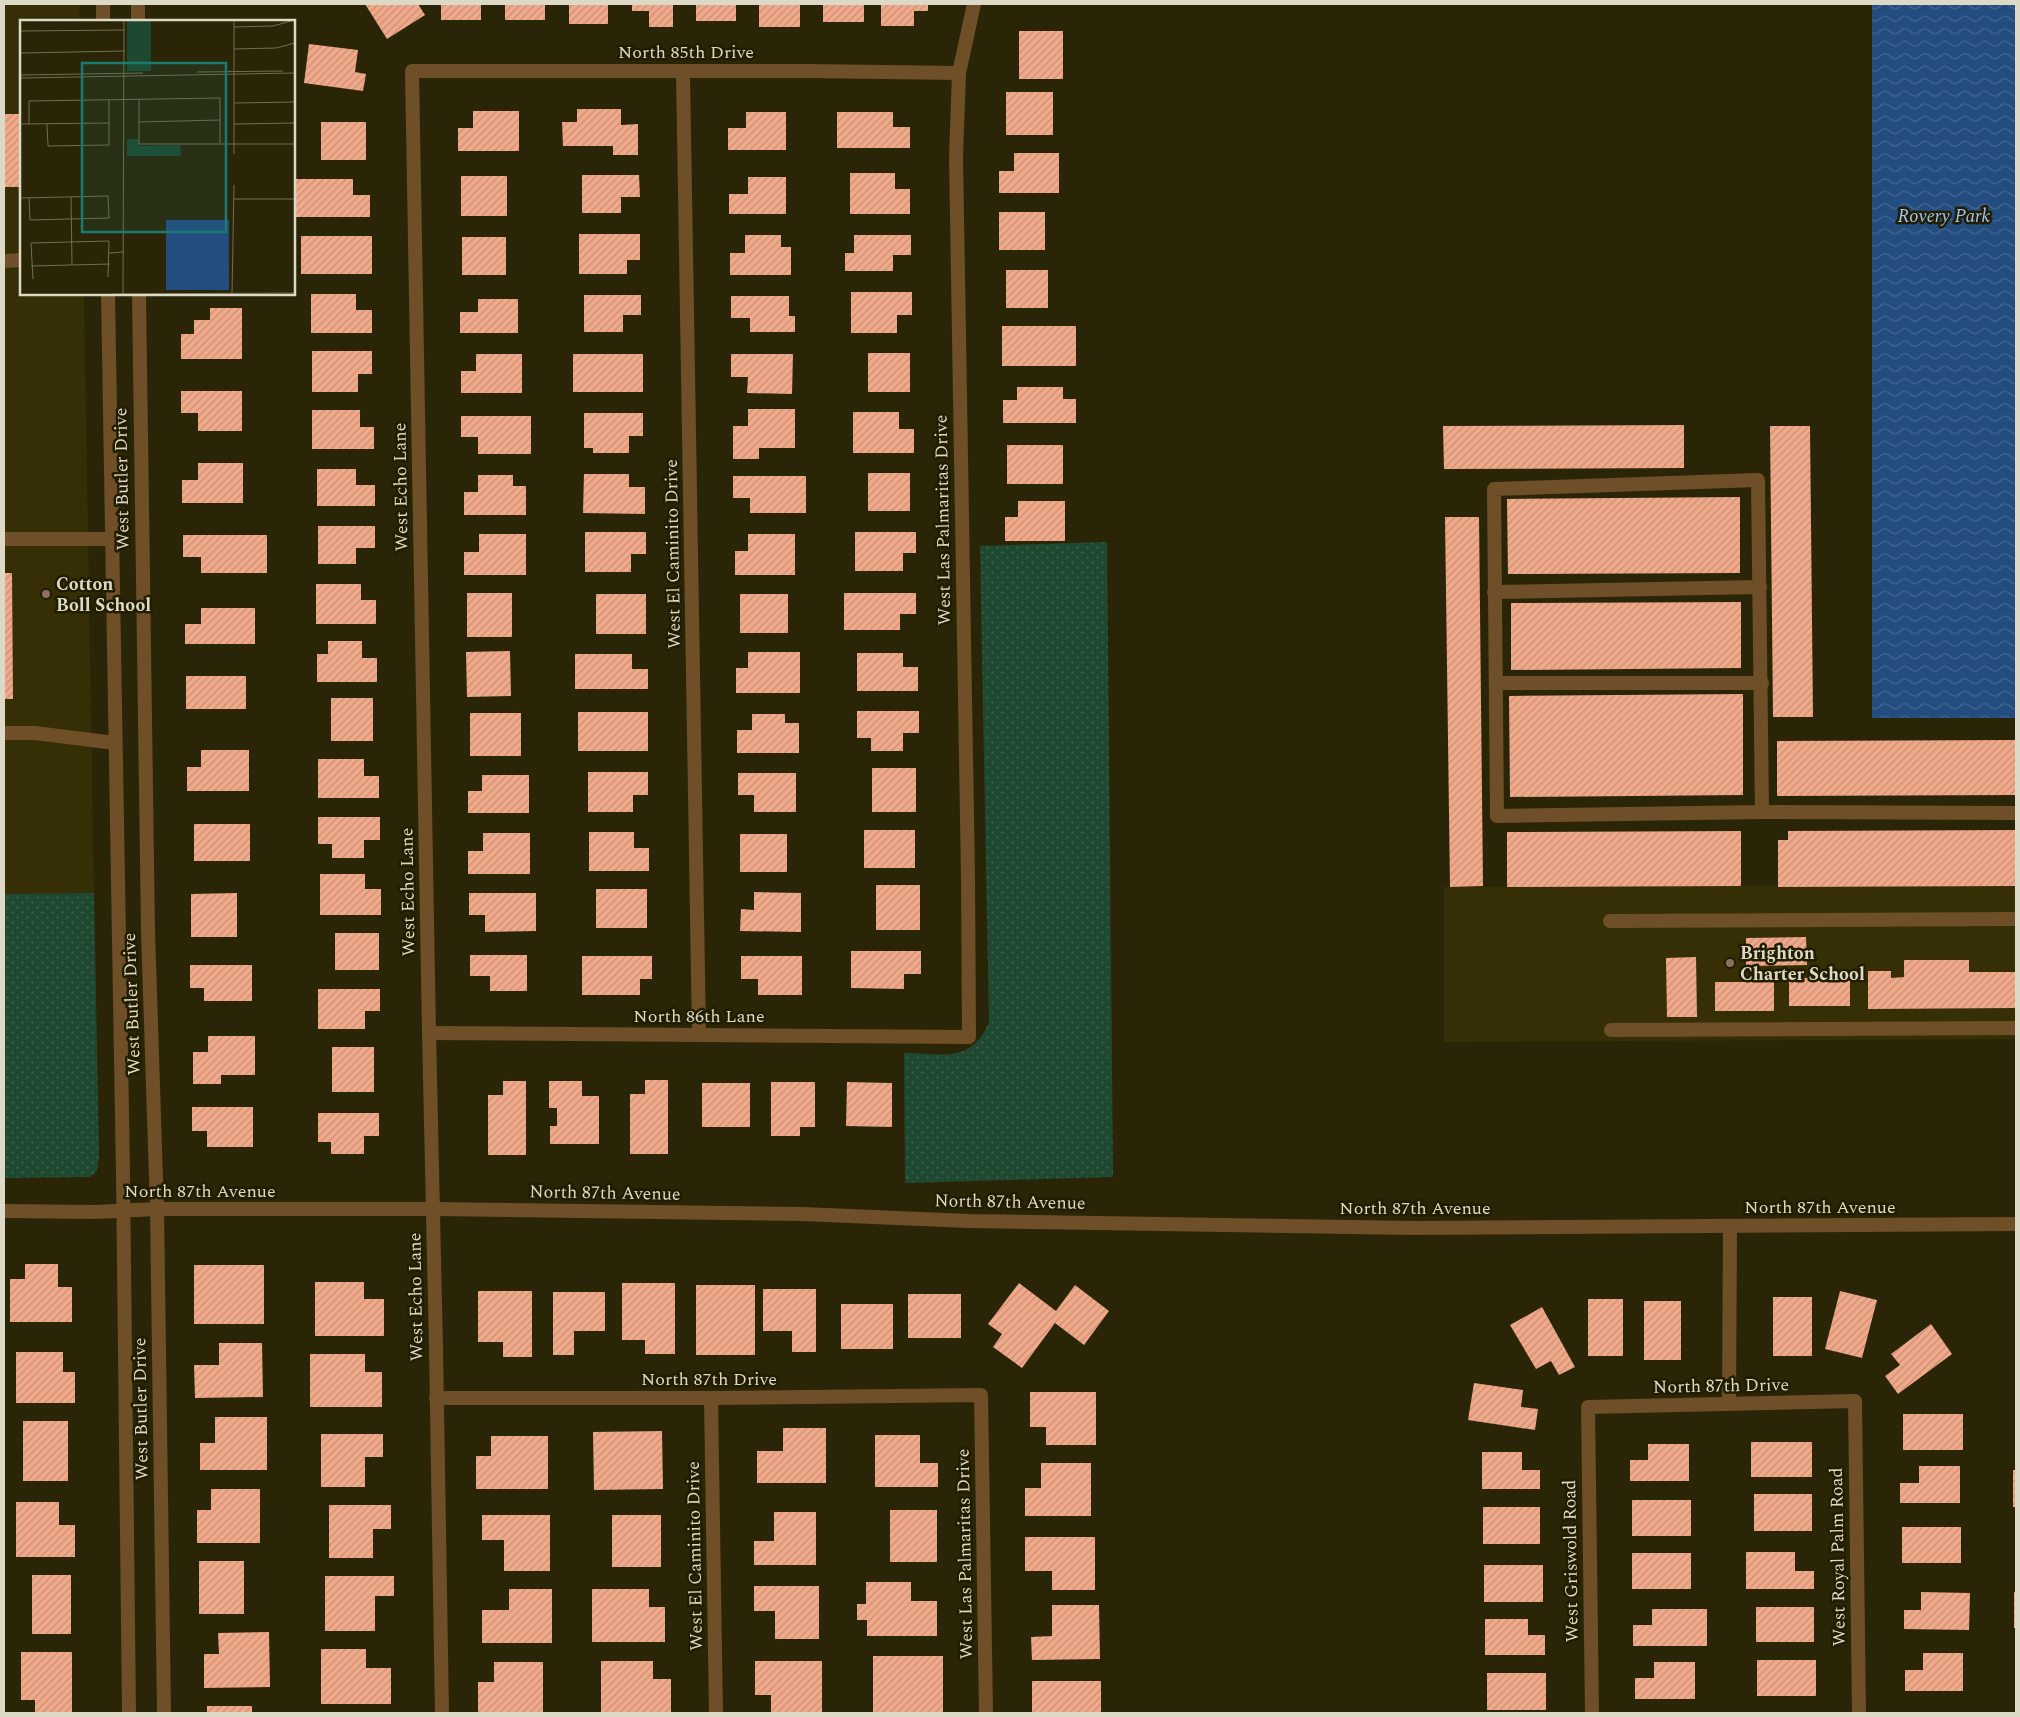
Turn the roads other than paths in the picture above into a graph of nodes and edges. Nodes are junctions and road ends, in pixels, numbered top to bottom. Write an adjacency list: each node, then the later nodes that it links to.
1 (103, 4): 4 (street)
2 (138, 4): 5 (street)
3 (974, 4): 8 (street, West Las Palmaritas Drive)
4 (103, 20)
5 (138, 20)
6 (412, 71): 7 (street, North 85th Drive); 27 (street, West Echo Lane)
7 (683, 72): 8 (street, North 85th Drive); 28 (street, West El Caminito Drive)
8 (959, 73): 29 (street, West Las Palmaritas Drive)
9 (20, 260): 10 (street)
10 (4, 261)
11 (108, 295): 14 (street, West Butler Drive)
12 (139, 295): 30 (street, West Butler Drive)
13 (4, 539): 14 (street)
14 (112, 539): 20 (street, West Butler Drive)
15 (1760, 587): 16 (street); 16 (street); 18 (street)
16 (1494, 592): 17 (street)
17 (1496, 683): 18 (street); 21 (street)
18 (1762, 683): 21 (street)
19 (4, 733): 20 (street)
20 (115, 743): 32 (street, West Butler Drive)
21 (1762, 812): 22 (street)
22 (2016, 813)
23 (2016, 919): 24 (street)
24 (1610, 921)
25 (2016, 1028): 26 (street)
26 (1611, 1030)
27 (429, 1033): 28 (street, North 86th Lane); 31 (street, West Echo Lane)
28 (699, 1035): 29 (street, North 86th Lane)
29 (969, 1036)
30 (157, 1209): 31 (street, North 87th Avenue); 32 (street, North 87th Avenue); 43 (street, West Butler Drive)
31 (433, 1209): 35 (street, North 87th Avenue); 37 (street, West Echo Lane)
32 (123, 1210): 33 (street, North 87th Avenue); 42 (street, West Butler Drive)
33 (4, 1211)
34 (2016, 1224): 35 (street, North 87th Avenue)
35 (1730, 1226): 40 (street)
36 (981, 1395): 38 (street, North 87th Drive); 46 (street, West Las Palmaritas Drive)
37 (436, 1398): 38 (street, North 87th Drive); 44 (street, West Echo Lane)
38 (711, 1398): 45 (street, West El Caminito Drive)
39 (1854, 1401): 40 (street, North 87th Drive); 48 (street, West Royal Palm Road)
40 (1729, 1404): 41 (street, North 87th Drive)
41 (1588, 1408): 47 (street, West Griswold Road)
42 (129, 1713)
43 (164, 1713)
44 (442, 1713)
45 (716, 1713)
46 (986, 1713)
47 (1592, 1713)
48 (1859, 1713)

